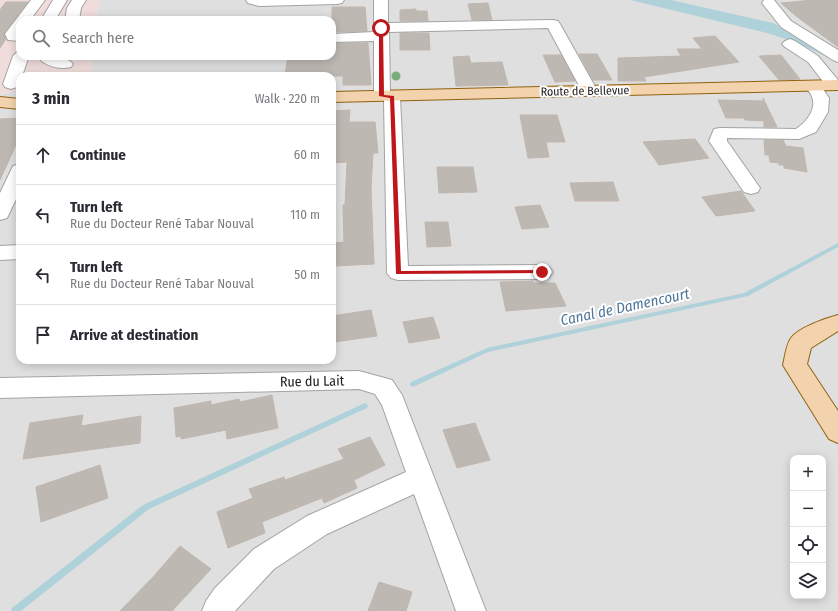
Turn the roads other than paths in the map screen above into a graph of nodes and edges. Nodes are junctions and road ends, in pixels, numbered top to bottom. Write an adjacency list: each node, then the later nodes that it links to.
1 (38, 0): 8 (street)
2 (60, 0): 9 (street)
3 (79, 0): 10 (street)
4 (253, 0): 5 (street)
5 (337, 0)
6 (381, 0): 12 (street)
7 (769, 4): 16 (street)
8 (26, 16)
9 (50, 16)
10 (73, 16)
11 (16, 28): 13 (street)
12 (381, 32): 14 (street); 23 (street); 24 (street)
13 (16, 37)
14 (336, 38)
15 (781, 38): 21 (street)
16 (838, 57)
17 (20, 60): 20 (street)
18 (49, 60): 19 (street)
19 (67, 68)
20 (11, 84)
21 (836, 85): 22 (main road, Route de Bellevue)
22 (813, 86): 23 (main road, Route de Bellevue); 32 (street)
23 (589, 90): 24 (main road, Route de Bellevue)
24 (387, 96): 25 (main road, Route de Bellevue); 36 (street)
25 (336, 97)
26 (16, 99): 27 (main road)
27 (0, 101): 28 (main road)
28 (16, 103)
29 (16, 171): 30 (street)
30 (0, 172)
31 (16, 180): 33 (street)
32 (751, 188)
33 (0, 214)
34 (16, 252): 35 (street)
35 (0, 253)
36 (542, 272)
37 (838, 323): 39 (main road)
38 (0, 388): 40 (street, Rue du Lait)
39 (838, 432)
40 (421, 478): 41 (street); 42 (street, Rue du Lait)
41 (217, 611)
42 (471, 611)

